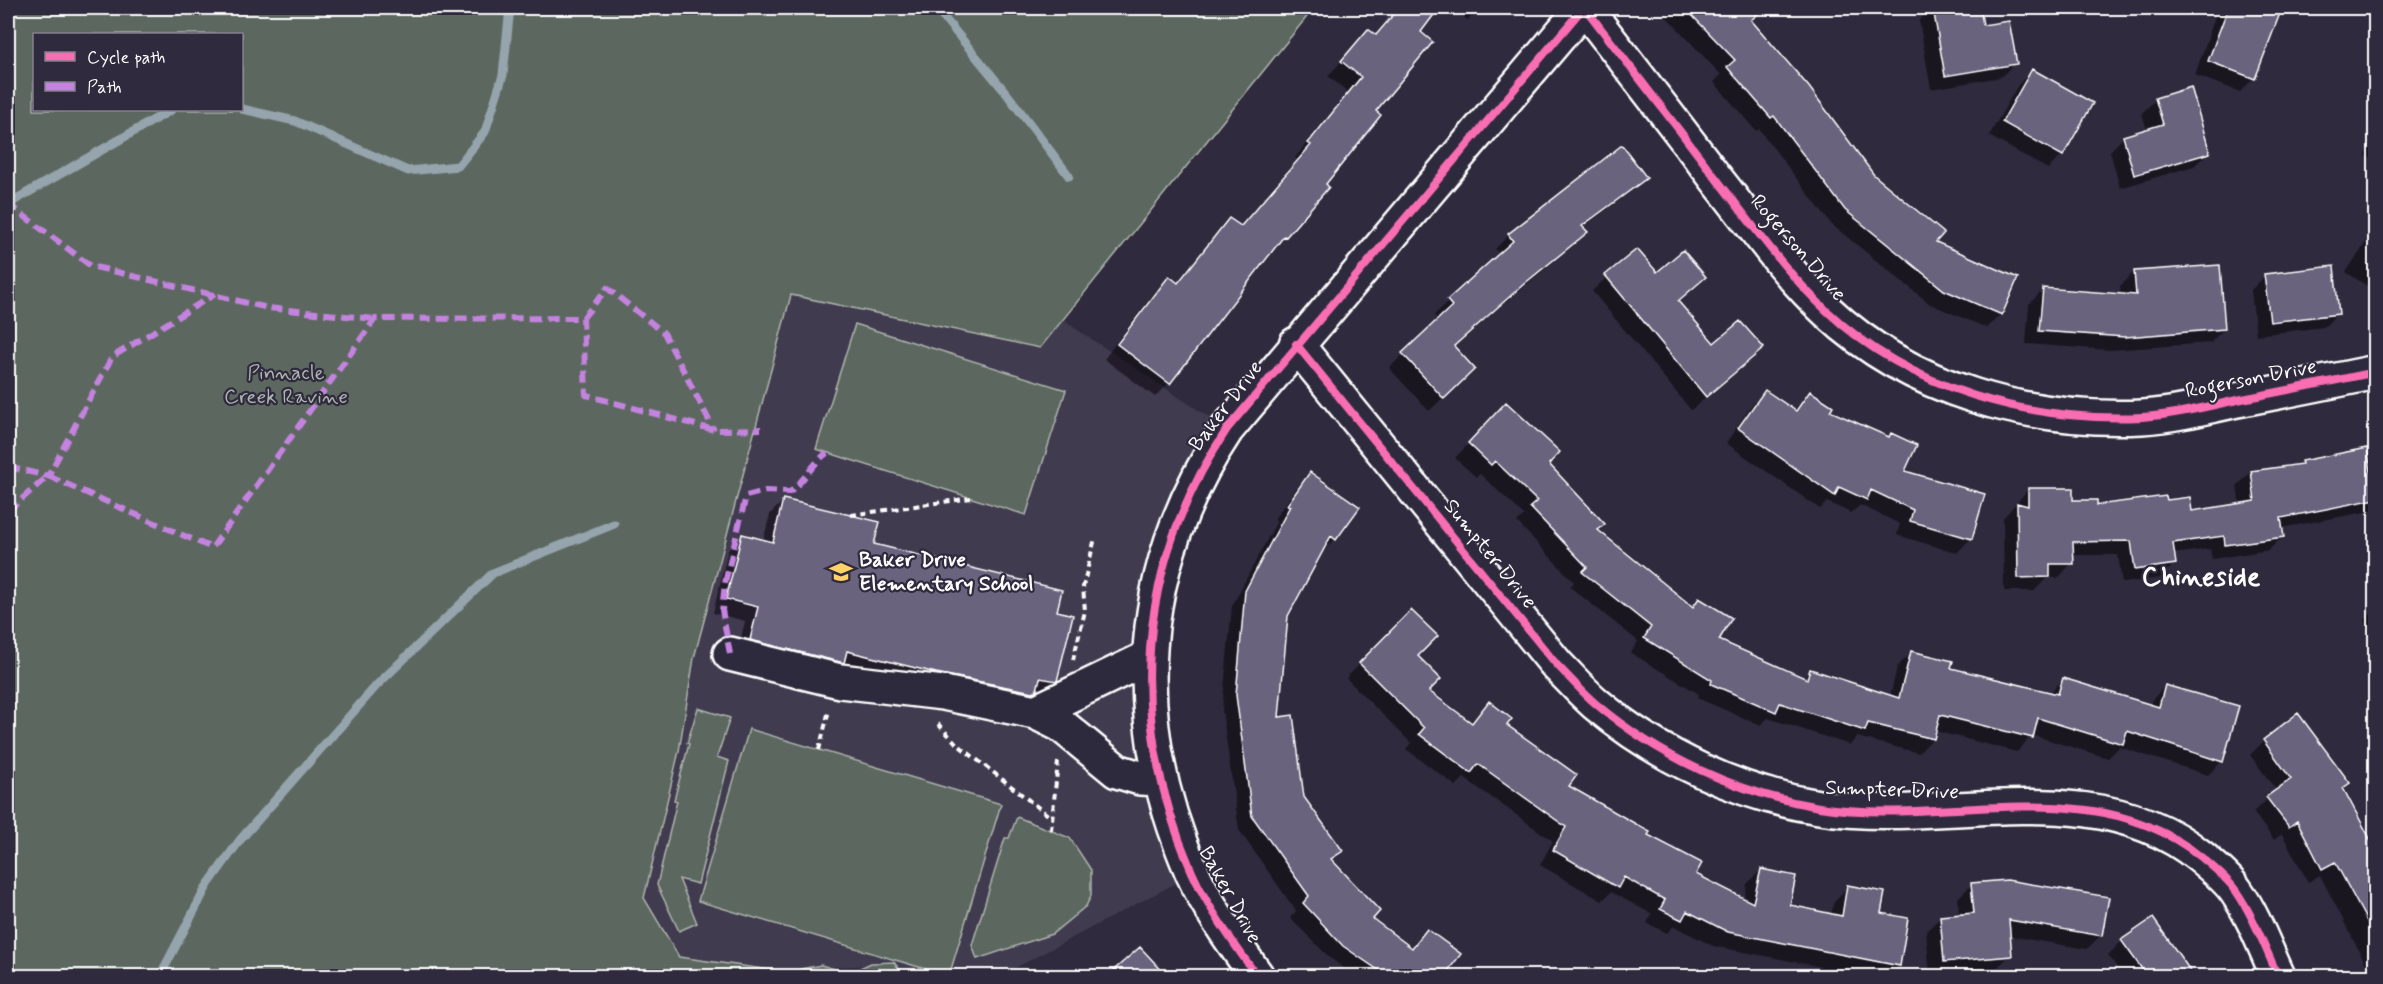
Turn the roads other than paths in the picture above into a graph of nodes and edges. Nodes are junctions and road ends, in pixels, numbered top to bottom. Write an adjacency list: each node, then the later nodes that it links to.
1 (1584, 8): 2 (street, Baker Drive); 3 (street, Rogerson Drive)
2 (1296, 344): 5 (street, Baker Drive); 9 (street, Sumpter Drive)
3 (2376, 372)
4 (730, 654): 6 (street)
5 (1149, 657): 6 (street); 7 (street, Baker Drive)
6 (1035, 712): 7 (street)
7 (1161, 779): 8 (street, Baker Drive)
8 (1257, 976)
9 (2278, 976)

